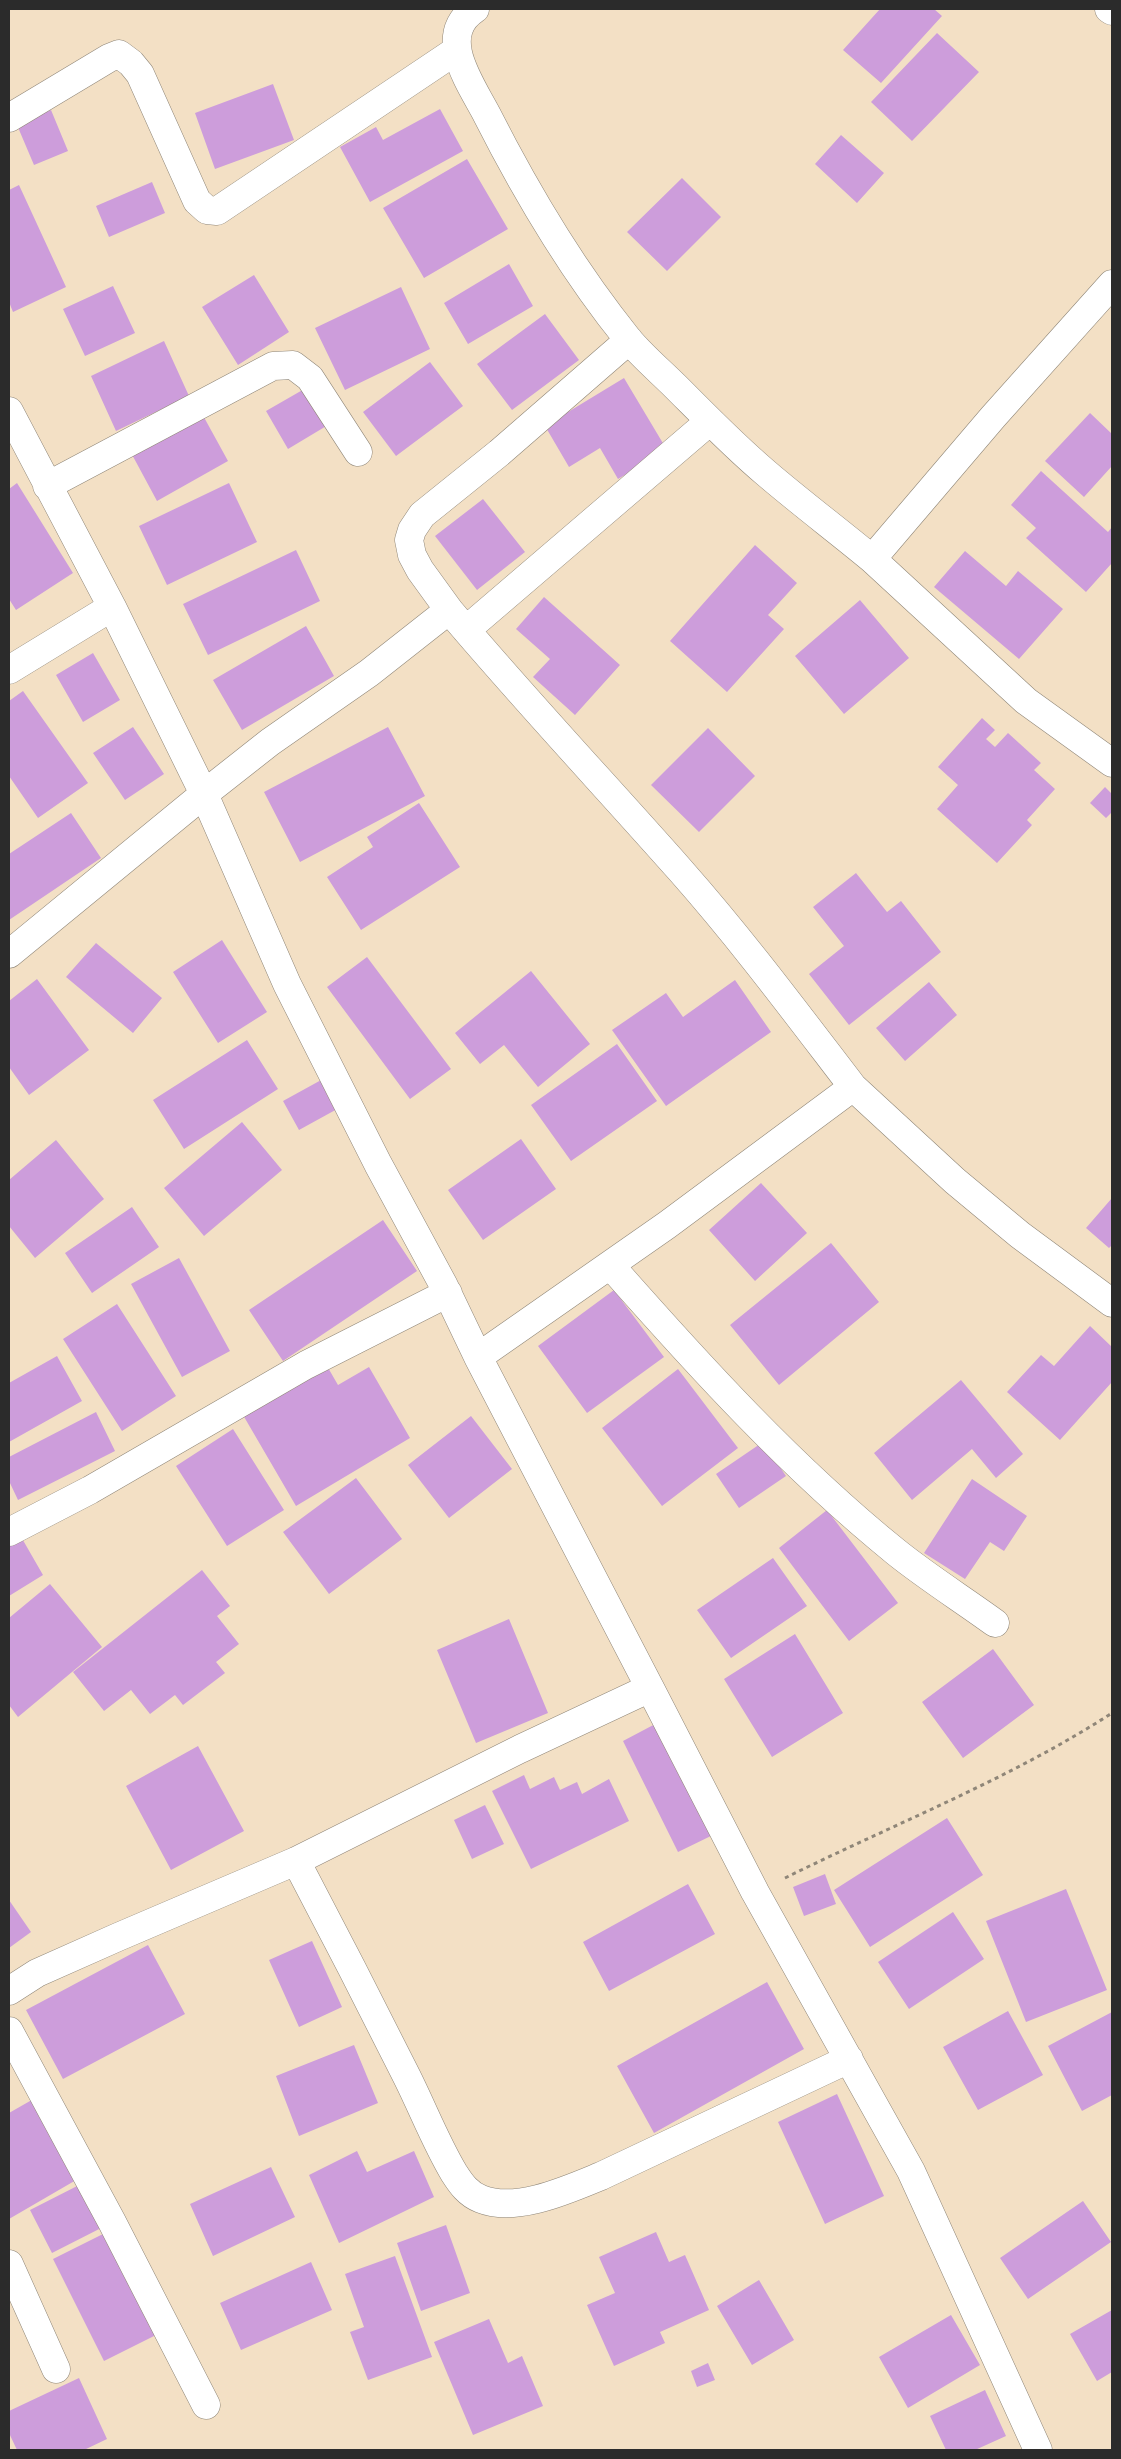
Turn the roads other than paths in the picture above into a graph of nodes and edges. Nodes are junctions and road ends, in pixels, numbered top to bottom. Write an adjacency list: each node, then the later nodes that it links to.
1 (475, 9): 4 (street)
2 (1109, 9): 3 (street)
3 (1112, 12)
4 (457, 50): 5 (street); 7 (street)
5 (9, 118)
6 (1112, 284): 12 (street)
7 (629, 340): 9 (street); 14 (street)
8 (9, 411): 11 (street)
9 (710, 421): 12 (street); 14 (street)
10 (358, 452): 11 (street)
11 (47, 486): 13 (street)
12 (872, 559): 16 (street)
13 (112, 607): 15 (street); 17 (street)
14 (458, 620): 17 (street); 19 (street)
15 (9, 670)
16 (1112, 763)
17 (204, 794): 18 (street); 21 (street)
18 (9, 954)
19 (852, 1087): 20 (street); 22 (street)
20 (610, 1265): 23 (street); 25 (street)
21 (448, 1293): 23 (street); 24 (street)
22 (1112, 1302)
23 (478, 1357): 26 (street)
24 (9, 1532)
25 (995, 1623)
26 (650, 1688): 27 (street); 30 (street)
27 (296, 1861): 28 (street); 30 (street)
28 (9, 1991)
29 (9, 2031): 33 (street)
30 (849, 2059): 34 (street)
31 (9, 2264): 32 (street)
32 (56, 2369)
33 (206, 2405)
34 (1038, 2450)

